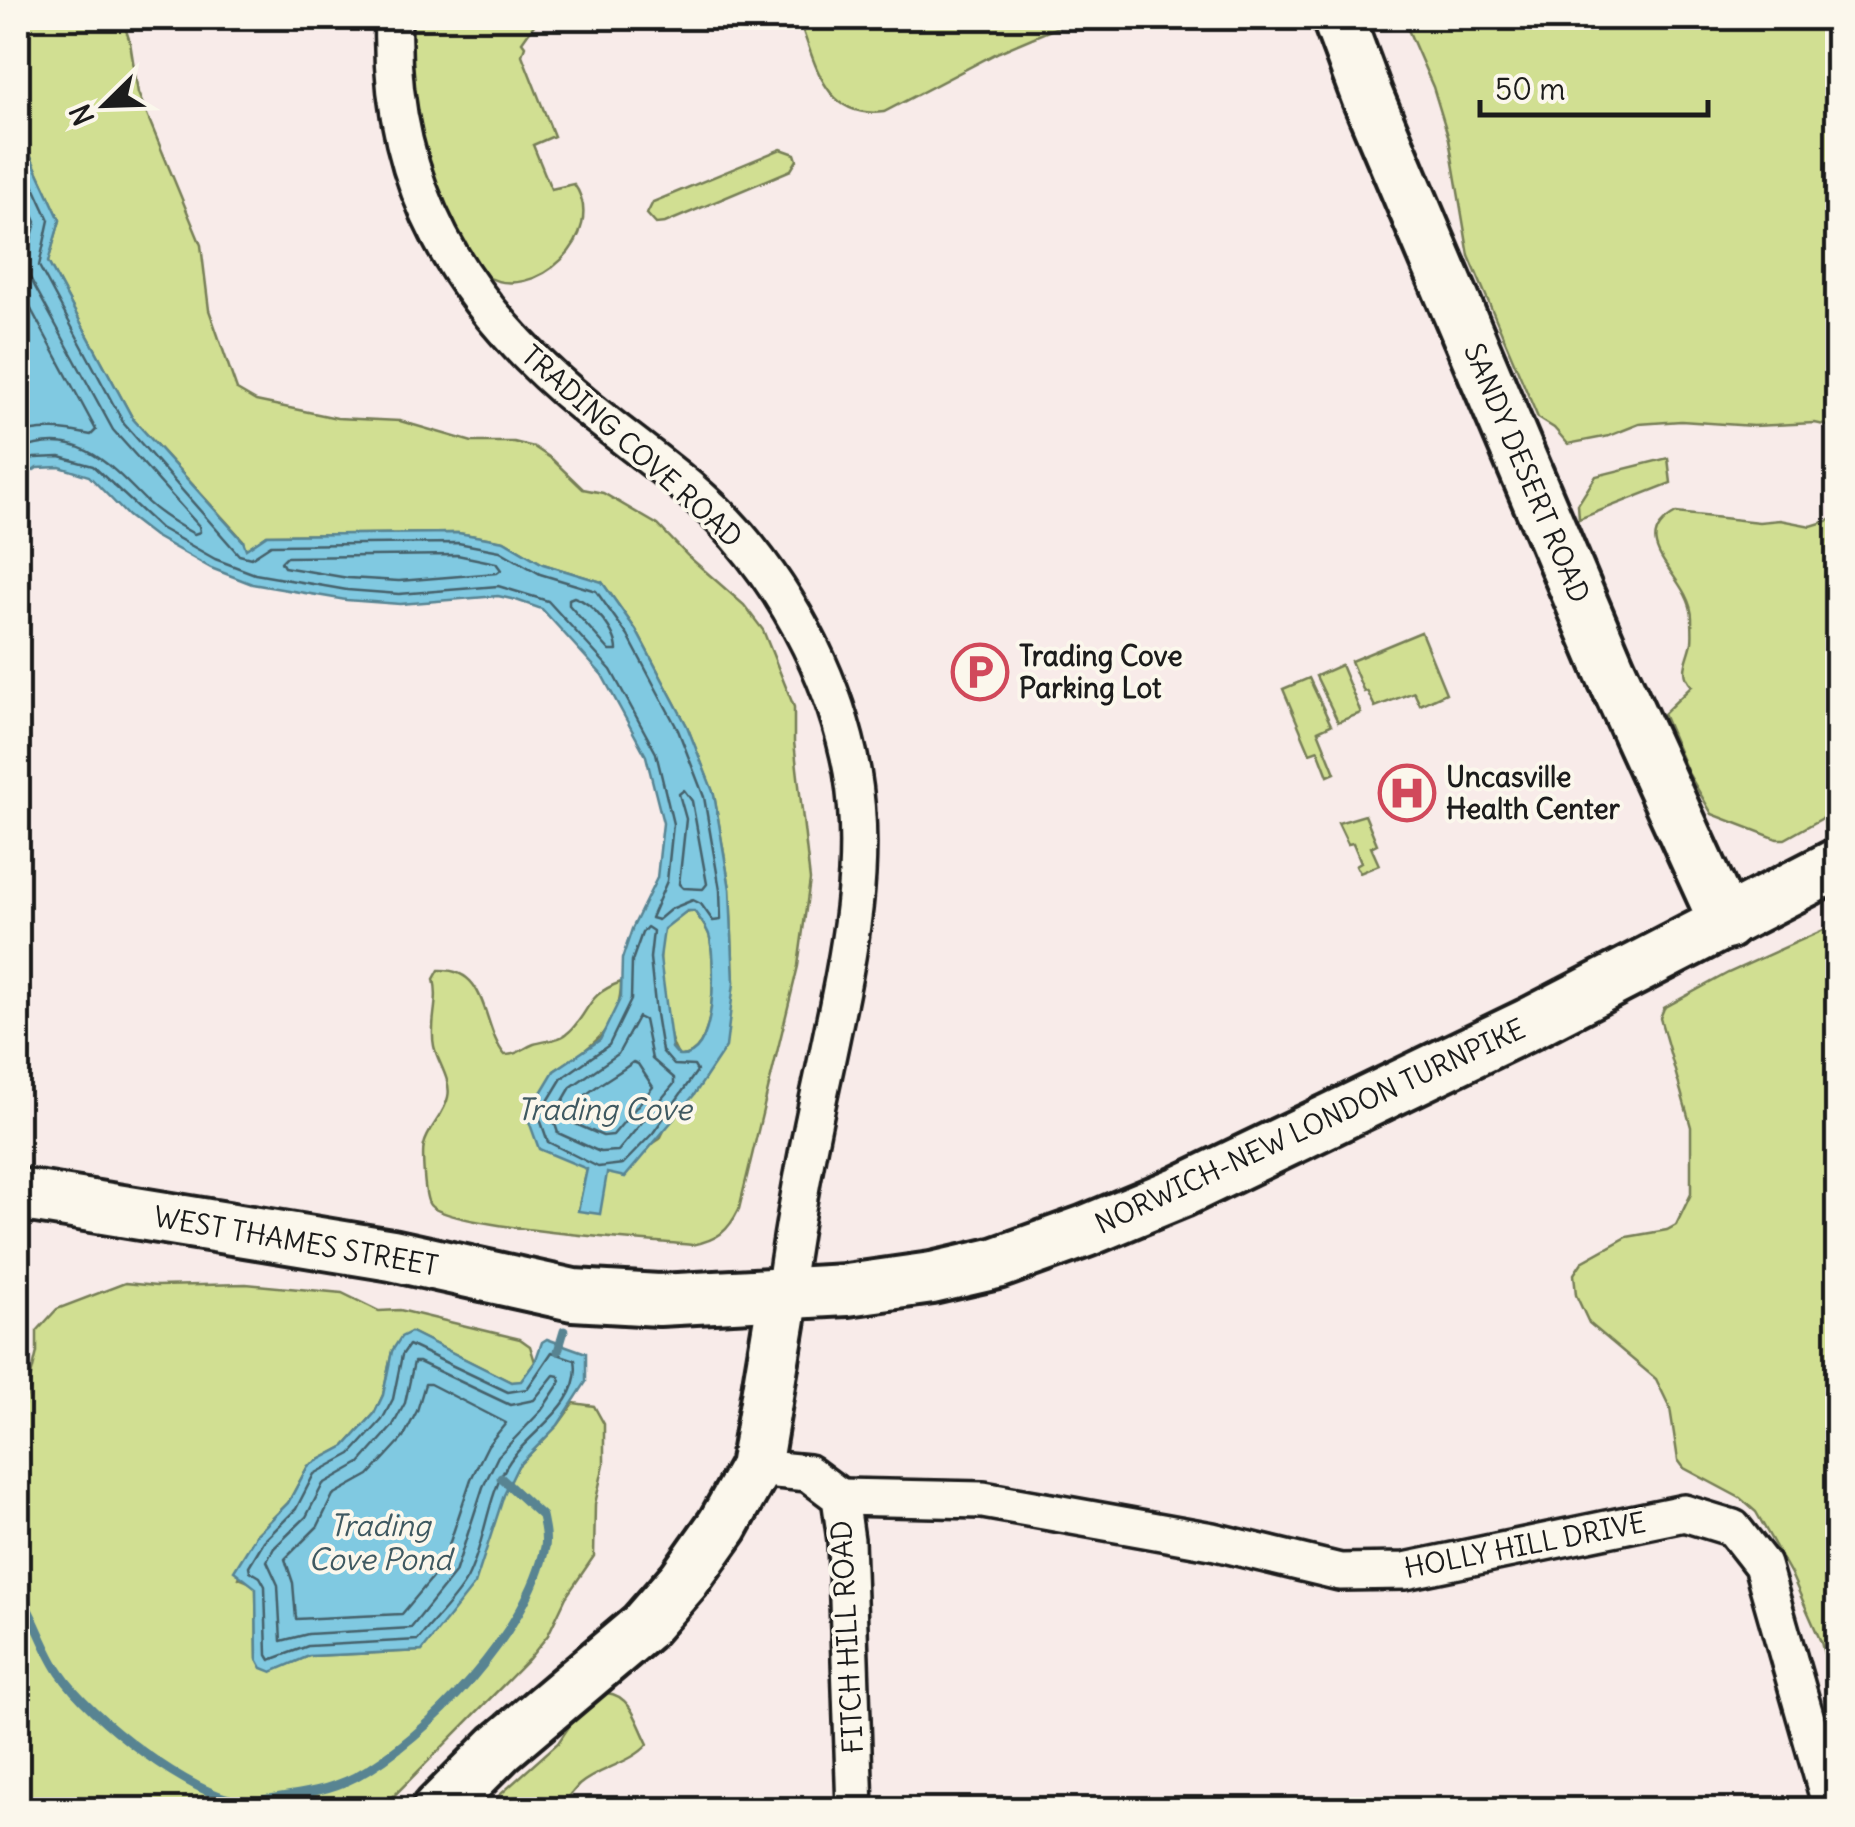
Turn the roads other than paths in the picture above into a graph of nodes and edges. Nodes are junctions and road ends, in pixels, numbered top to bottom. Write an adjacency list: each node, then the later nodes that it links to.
1 (394, 18): 7 (street, TRADING COVE ROAD)
2 (1338, 18): 4 (main road, SANDY DESERT ROAD)
3 (1838, 864): 4 (main road, NORWICH-NEW LONDON TURNPIKE)
4 (1726, 924): 7 (main road, NORWICH-NEW LONDON TURNPIKE)
5 (18, 1194): 6 (main road, WEST THAMES STREET)
6 (573, 1294): 7 (main road, NORWICH-NEW LONDON TURNPIKE)
7 (784, 1294): 8 (main road)
8 (755, 1468): 9 (street, FITCH HILL ROAD); 10 (main road)
9 (840, 1497): 11 (street, FITCH HILL ROAD); 12 (street, HOLLY HILL DRIVE)
10 (438, 1810)
11 (854, 1810)
12 (1832, 1810)

